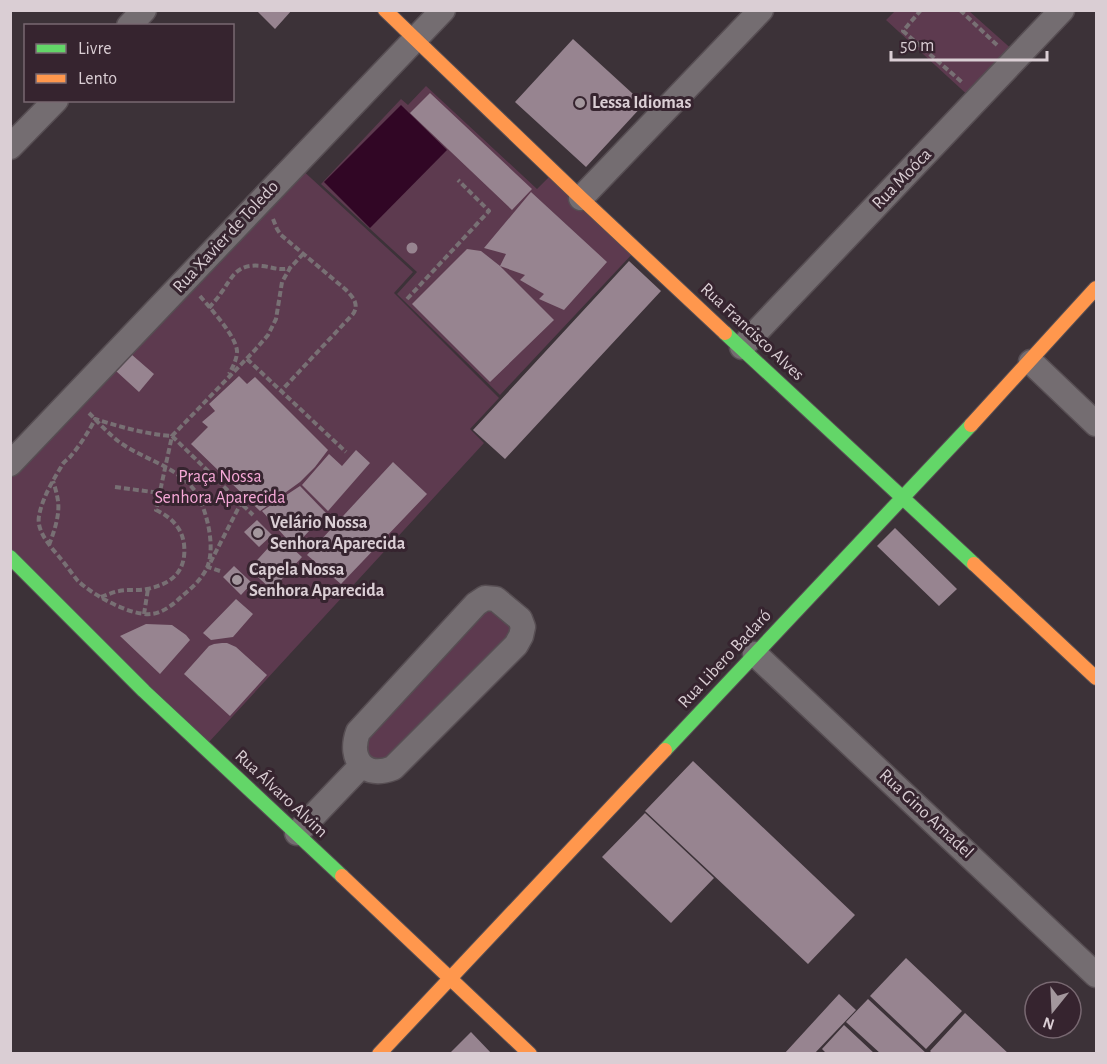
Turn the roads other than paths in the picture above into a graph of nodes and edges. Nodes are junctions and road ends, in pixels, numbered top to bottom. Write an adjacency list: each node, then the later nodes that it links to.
1 (144, 10): 6 (street)
2 (385, 10): 7 (street, Rua Francisco Alves)
3 (443, 10): 7 (street, Rua Xavier de Toledo)
4 (761, 10): 10 (street)
5 (1062, 10): 12 (street, Rua Moóca)
6 (131, 24)
7 (414, 40): 10 (street, Rua Francisco Alves); 15 (street, Rua Xavier de Toledo)
8 (54, 102): 9 (street)
9 (10, 147)
10 (581, 198): 12 (street, Rua Francisco Alves)
11 (1096, 288): 13 (street, Rua Libero Badaró)
12 (742, 347): 16 (street, Rua Francisco Alves)
13 (1030, 362): 14 (street); 16 (street, Rua Libero Badaró)
14 (1096, 424)
15 (10, 464)
16 (903, 496): 18 (street, Rua Libero Badaró); 19 (street, Rua Francisco Alves)
17 (10, 557): 21 (street, Rua Álvaro Alvim)
18 (755, 654): 22 (street, Rua Gino Amadel); 23 (street, Rua Libero Badaró)
19 (1096, 678)
20 (362, 766): 20 (street); 21 (street)
21 (297, 833): 23 (street, Rua Álvaro Alvim)
22 (1096, 975)
23 (451, 980): 24 (street, Rua Libero Badaró); 25 (street, Rua Álvaro Alvim)
24 (379, 1053)
25 (530, 1053)

